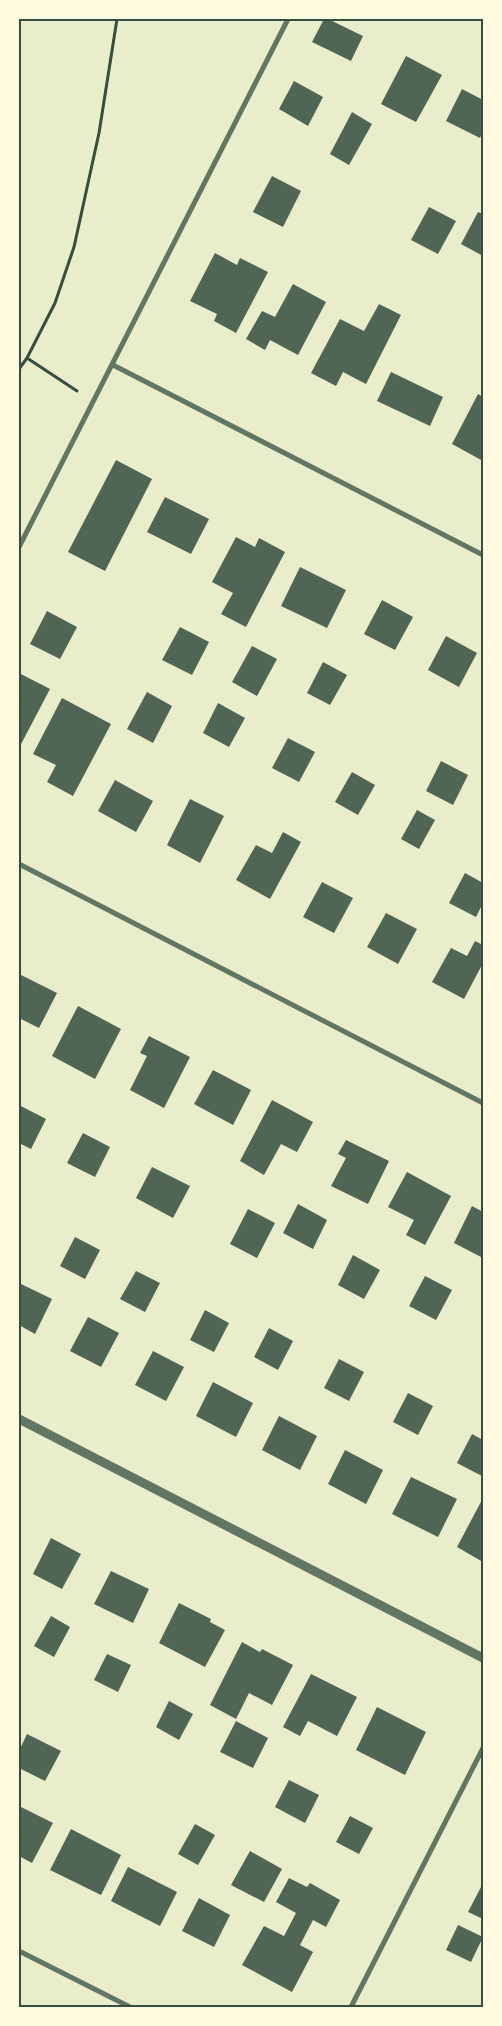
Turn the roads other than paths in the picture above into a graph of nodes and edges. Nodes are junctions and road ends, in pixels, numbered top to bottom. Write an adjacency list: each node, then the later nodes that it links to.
1 (288, 19): 2 (street)
2 (113, 365): 3 (street); 4 (street)
3 (19, 547)
4 (483, 555)
5 (19, 864): 6 (street)
6 (483, 1103)
7 (19, 1419): 8 (street)
8 (483, 1658)
9 (483, 1748): 12 (street)
10 (19, 1952): 11 (street)
11 (130, 2007)
12 (351, 2007)

